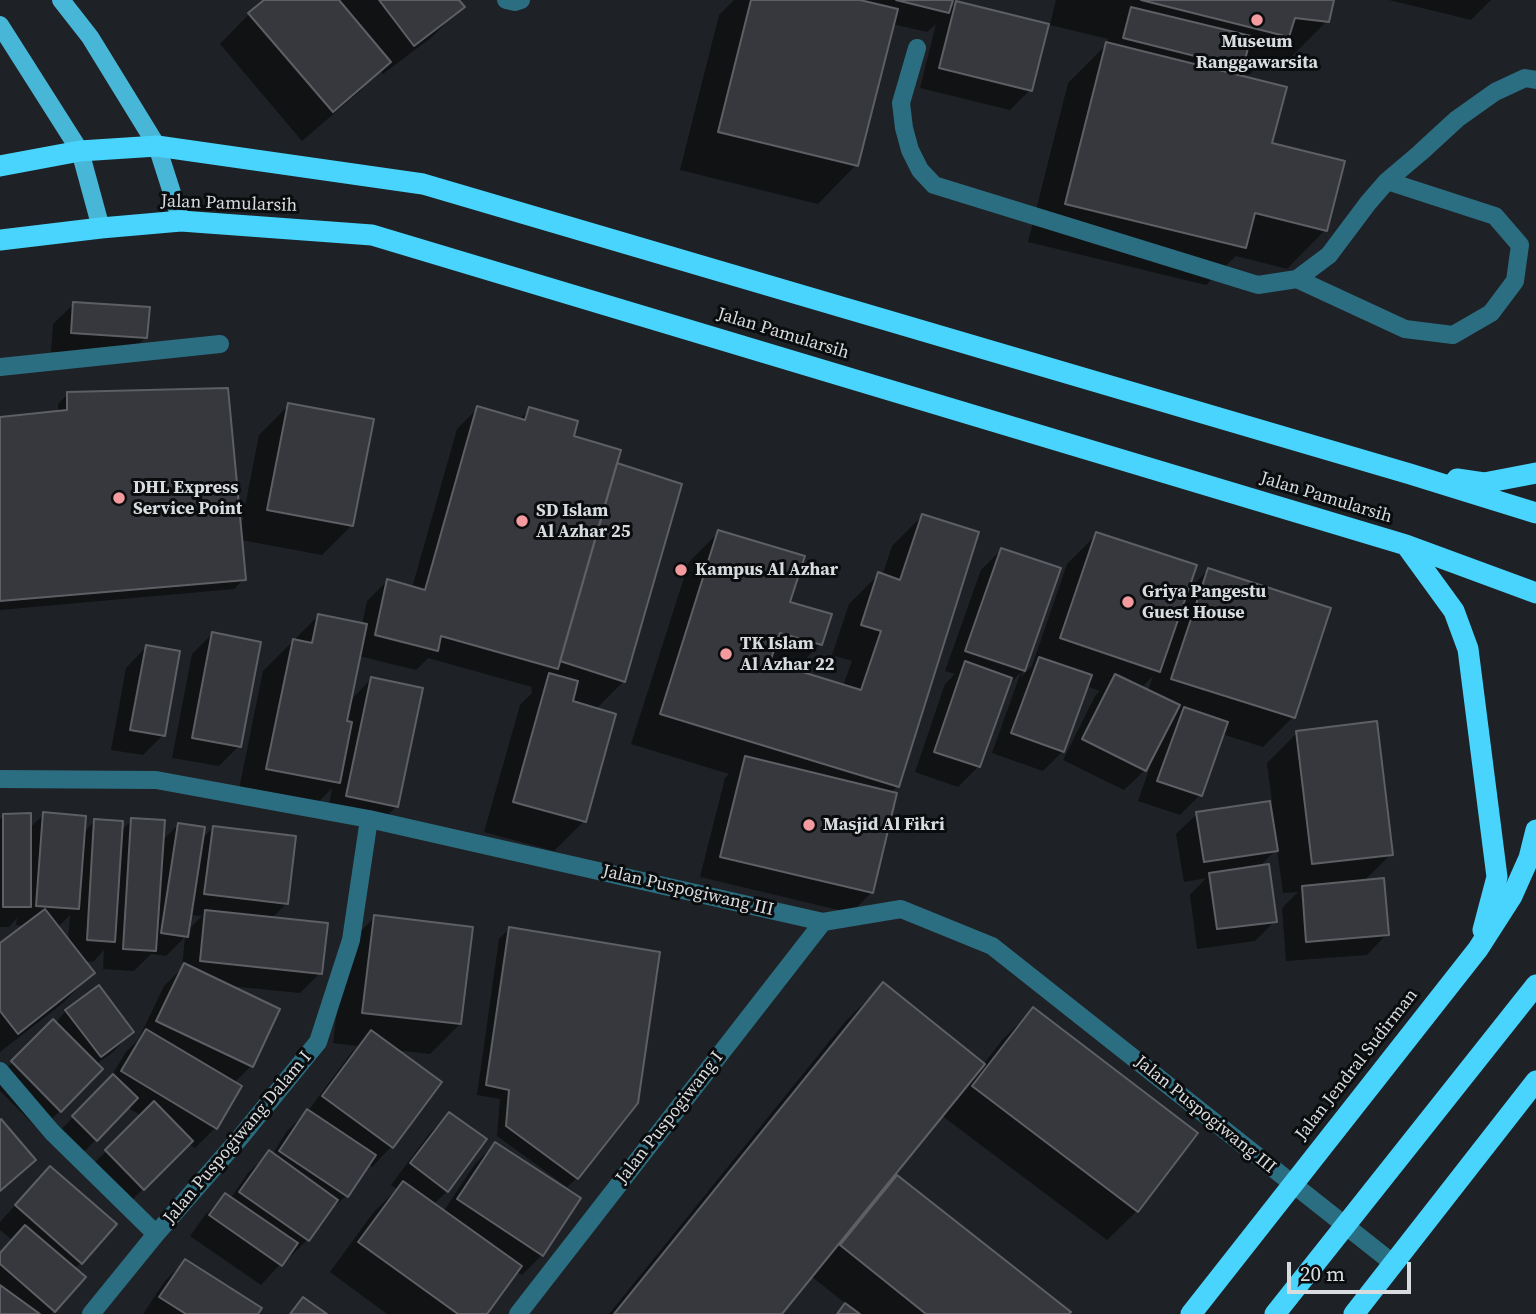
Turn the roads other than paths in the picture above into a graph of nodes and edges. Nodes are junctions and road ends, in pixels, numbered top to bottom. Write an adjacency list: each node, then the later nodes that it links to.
1 (61, 0): 7 (main road)
2 (506, 0): 3 (street)
3 (521, 0)
4 (0, 25): 8 (main road)
5 (917, 48): 14 (street)
6 (1536, 80): 10 (street)
7 (157, 146): 8 (highway); 11 (main road); 18 (highway)
8 (80, 151): 9 (highway); 12 (main road)
9 (0, 166)
10 (1387, 181): 14 (street); 14 (street)
11 (181, 221): 12 (highway, Jalan Pamularsih); 20 (highway, Jalan Pamularsih)
12 (101, 228): 13 (highway, Jalan Pamularsih)
13 (0, 240)
14 (1297, 279)
15 (220, 344): 16 (street)
16 (0, 368)
17 (1536, 472): 18 (highway)
18 (1410, 474): 19 (highway)
19 (1536, 513)
20 (1406, 545): 21 (highway, Jalan Pamularsih); 26 (highway)
21 (1536, 593)
22 (0, 779): 23 (street, Jalan Puspogiwang III)
23 (369, 818): 25 (street, Jalan Puspogiwang III); 31 (street, Jalan Puspogiwang Dalam I)
24 (1536, 830): 26 (highway, Jalan Jendral Sudirman)
25 (823, 922): 30 (street, Jalan Puspogiwang III); 34 (street, Jalan Puspogiwang I)
26 (1478, 949): 30 (highway, Jalan Jendral Sudirman)
27 (1536, 985): 36 (highway, bridge)
28 (0, 1071): 31 (street)
29 (1534, 1085): 32 (highway)
30 (1292, 1184): 32 (street, Jalan Puspogiwang III); 35 (highway, Jalan Jendral Sudirman)
31 (156, 1234): 33 (street, Jalan Puspogiwang Dalam I)
32 (1394, 1264): 37 (highway)
33 (91, 1314)
34 (518, 1314)
35 (1191, 1314)
36 (1275, 1314)
37 (1354, 1314)

